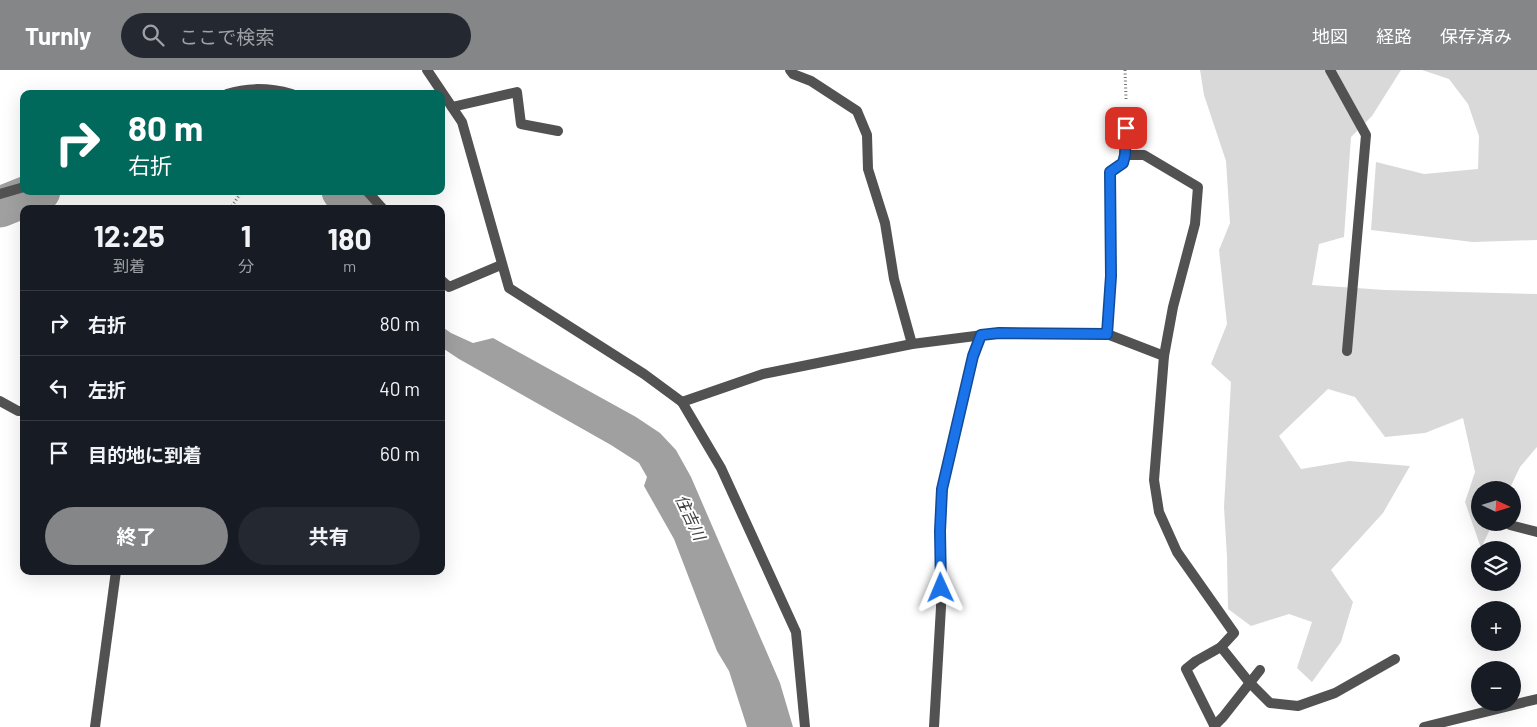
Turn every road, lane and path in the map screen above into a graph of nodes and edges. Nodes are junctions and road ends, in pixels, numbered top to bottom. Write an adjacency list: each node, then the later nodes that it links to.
1 (427, 70): 7 (street)
2 (790, 70): 21 (street)
3 (1126, 70): 10 (path)
4 (1330, 70): 22 (street)
5 (245, 90): 6 (street)
6 (279, 90)
7 (441, 90)
8 (445, 97): 9 (street)
9 (452, 107): 11 (street); 17 (street)
10 (1127, 115): 12 (street)
11 (558, 131)
12 (1125, 155): 19 (street); 23 (street)
13 (20, 188): 14 (street)
14 (0, 194)
15 (371, 195): 16 (street)
16 (379, 205)
17 (501, 265): 18 (street); 25 (street)
18 (445, 284)
19 (1107, 334): 20 (street); 23 (street)
20 (981, 335): 21 (street); 38 (street)
21 (912, 344): 25 (street)
22 (1347, 352)
23 (1164, 356): 30 (street)
24 (0, 401): 26 (street)
25 (682, 402): 37 (street)
26 (20, 411)
27 (1521, 528): 28 (street)
28 (1537, 532)
29 (115, 575): 36 (street)
30 (1221, 648): 33 (street); 35 (street)
31 (1394, 659): 33 (street)
32 (1260, 670): 33 (street)
33 (1249, 682): 35 (street)
34 (1537, 699): 39 (street)
35 (1215, 726)
36 (95, 727)
37 (804, 727)
38 (934, 727)
39 (1424, 727)

